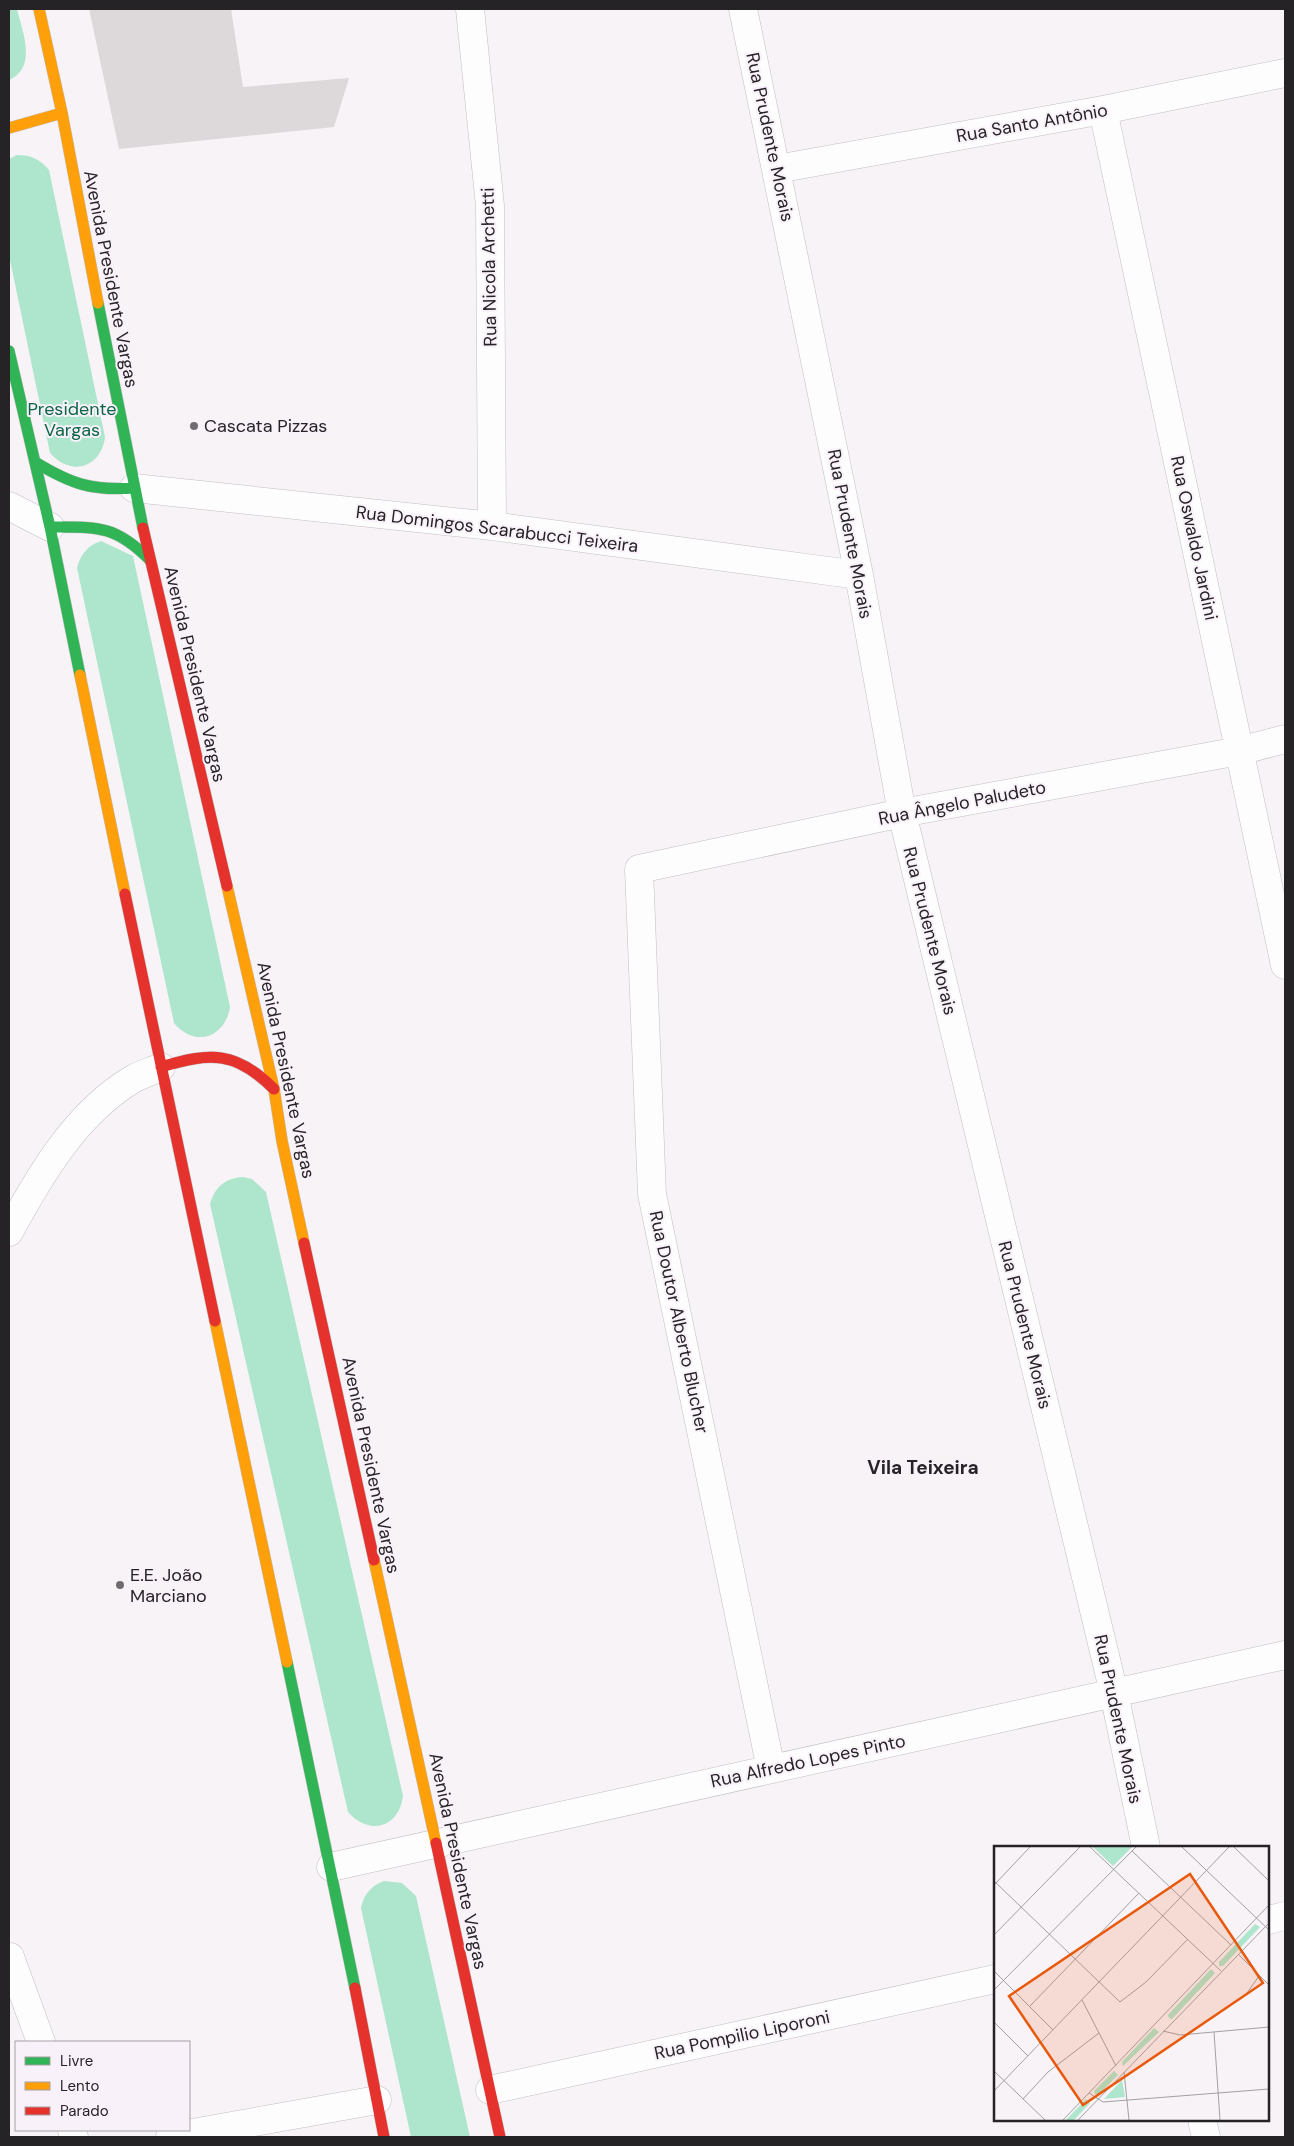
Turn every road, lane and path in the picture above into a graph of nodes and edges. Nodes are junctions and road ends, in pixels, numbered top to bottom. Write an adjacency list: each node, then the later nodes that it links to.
1 (39, 9): 6 (main road, Avenida Presidente Vargas)
2 (470, 9): 13 (street, Rua Nicola Archetti)
3 (743, 9): 8 (street, Rua Prudente Morais)
4 (1285, 73): 5 (street, Rua Santo Antônio)
5 (1103, 110): 8 (street, Rua Santo Antônio); 18 (street, Rua Oswaldo Jardini)
6 (62, 113): 7 (main road); 11 (main road, Avenida Presidente Vargas)
7 (9, 128)
8 (777, 169): 16 (street, Rua Prudente Morais)
9 (9, 351): 10 (main road)
10 (35, 462): 11 (main road); 14 (main road)
11 (134, 488): 13 (street, Rua Domingos Scarabucci Teixeira); 15 (main road, Avenida Presidente Vargas)
12 (9, 506): 14 (street)
13 (492, 526): 16 (street, Rua Domingos Scarabucci Teixeira)
14 (50, 527): 15 (main road); 22 (main road)
15 (150, 560): 23 (main road, Avenida Presidente Vargas)
16 (859, 575): 19 (street, Rua Prudente Morais)
17 (1285, 740): 18 (street, Rua Ângelo Paludeto)
18 (1240, 751): 19 (street, Rua Ângelo Paludeto); 21 (street, Rua Oswaldo Jardini)
19 (902, 813): 20 (street, Rua Ângelo Paludeto); 26 (street, Rua Prudente Morais)
20 (639, 870): 27 (street, Rua Doutor Alberto Blucher)
21 (1285, 965)
22 (161, 1067): 23 (main road); 24 (street); 30 (main road)
23 (274, 1089): 28 (main road, Avenida Presidente Vargas)
24 (9, 1232)
25 (1285, 1655): 26 (street, Rua Alfredo Lopes Pinto)
26 (1114, 1693): 27 (street, Rua Alfredo Lopes Pinto); 29 (street, Rua Prudente Morais)
27 (771, 1769): 28 (street, Rua Alfredo Lopes Pinto)
28 (436, 1844): 30 (street, Rua Alfredo Lopes Pinto); 36 (main road, Avenida Presidente Vargas)
29 (1146, 1846)
30 (331, 1867): 37 (main road)
31 (1285, 1916): 32 (street)
32 (1269, 1920)
33 (10, 1957): 35 (street)
34 (994, 1979): 36 (street, Rua Pompilio Liporoni)
35 (40, 2041)
36 (490, 2090): 41 (main road, Avenida Presidente Vargas)
37 (377, 2100): 39 (street); 40 (main road)
38 (1202, 2121): 42 (street)
39 (170, 2137)
40 (384, 2137)
41 (500, 2137)
42 (1206, 2137)

